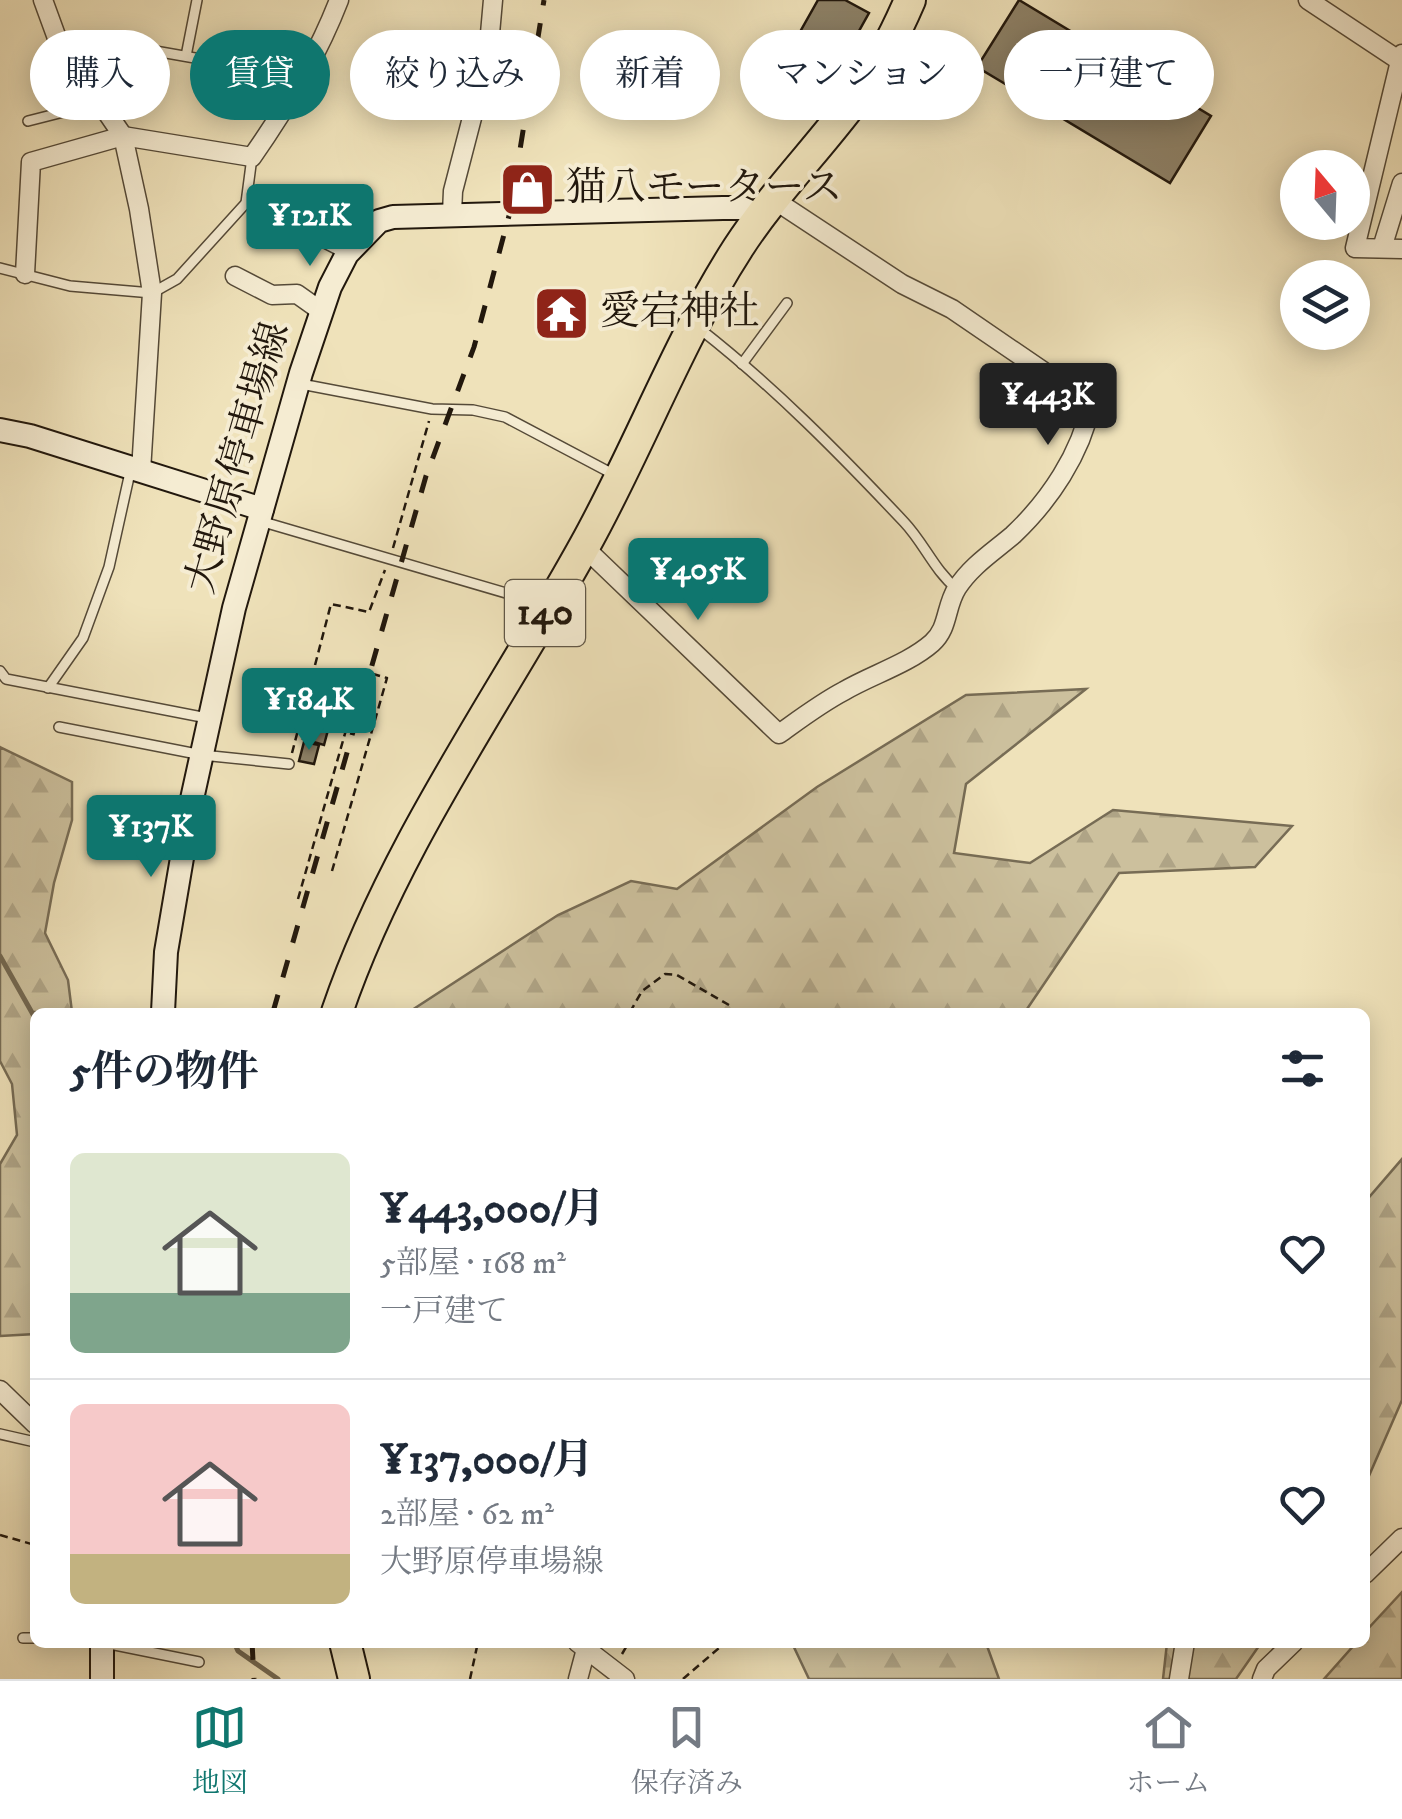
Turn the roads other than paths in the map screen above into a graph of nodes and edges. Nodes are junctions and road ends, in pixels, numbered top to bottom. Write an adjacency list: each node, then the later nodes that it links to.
1 (44, 0): 7 (street)
2 (197, 0): 10 (lane)
3 (338, 0): 18 (street)
4 (494, 0): 8 (street)
5 (910, 0): 21 (highway, 140)
6 (1308, 0): 12 (street)
7 (54, 30)
8 (491, 30)
9 (170, 53): 10 (lane)
10 (186, 56): 11 (lane)
11 (190, 57)
12 (1401, 57): 23 (street)
13 (35, 120): 16 (lane)
14 (113, 120): 17 (street)
15 (470, 120): 22 (street)
16 (28, 122)
17 (123, 136): 18 (street); 27 (street); 29 (street)
18 (252, 157): 20 (lane)
19 (1402, 183): 23 (street)
20 (246, 203): 25 (lane); 29 (lane)
21 (766, 208): 22 (main road, 大野原停車場線); 32 (highway, 140); 40 (street)
22 (452, 214): 25 (main road, 大野原停車場線)
23 (1382, 248): 24 (street)
24 (1402, 249)
25 (346, 254): 31 (main road, 大野原停車場線)
26 (0, 268): 27 (lane)
27 (25, 274): 29 (lane)
28 (235, 276): 31 (street)
29 (152, 293): 36 (street)
30 (787, 303): 33 (lane)
31 (321, 311): 34 (main road, 大野原停車場線)
32 (694, 324): 33 (lane); 37 (highway, 140)
33 (742, 364): 40 (lane)
34 (298, 384): 37 (lane); 38 (main road, 大野原停車場線)
35 (0, 430): 36 (main road)
36 (136, 469): 38 (main road); 43 (lane)
37 (621, 478): 39 (highway, 140)
38 (260, 515): 41 (lane); 44 (main road, 大野原停車場線)
39 (584, 547): 40 (street); 41 (highway, 140)
40 (956, 589)
41 (550, 606): 49 (highway, 140)
42 (0, 672): 43 (lane)
43 (48, 688): 44 (lane)
44 (210, 718): 46 (main road, 大野原停車場線)
45 (58, 728): 46 (lane)
46 (202, 755): 47 (lane); 48 (main road, 大野原停車場線)
47 (290, 764)
48 (163, 1008)
49 (339, 1008)
50 (0, 1390): 51 (street)
51 (30, 1419)
52 (0, 1434): 53 (lane)
53 (30, 1441)
54 (1402, 1538): 55 (street)
55 (1370, 1569)
56 (22, 1638): 57 (lane)
57 (30, 1638)
58 (102, 1648): 66 (main road)
59 (131, 1648): 65 (lane)
60 (346, 1648): 67 (highway)
61 (582, 1648): 68 (street)
62 (585, 1648): 69 (street)
63 (1185, 1648): 70 (street)
64 (1288, 1648): 71 (street)
65 (198, 1662)
66 (102, 1679)
67 (354, 1679)
68 (578, 1679)
69 (625, 1679)
70 (1179, 1679)
71 (1262, 1679)

